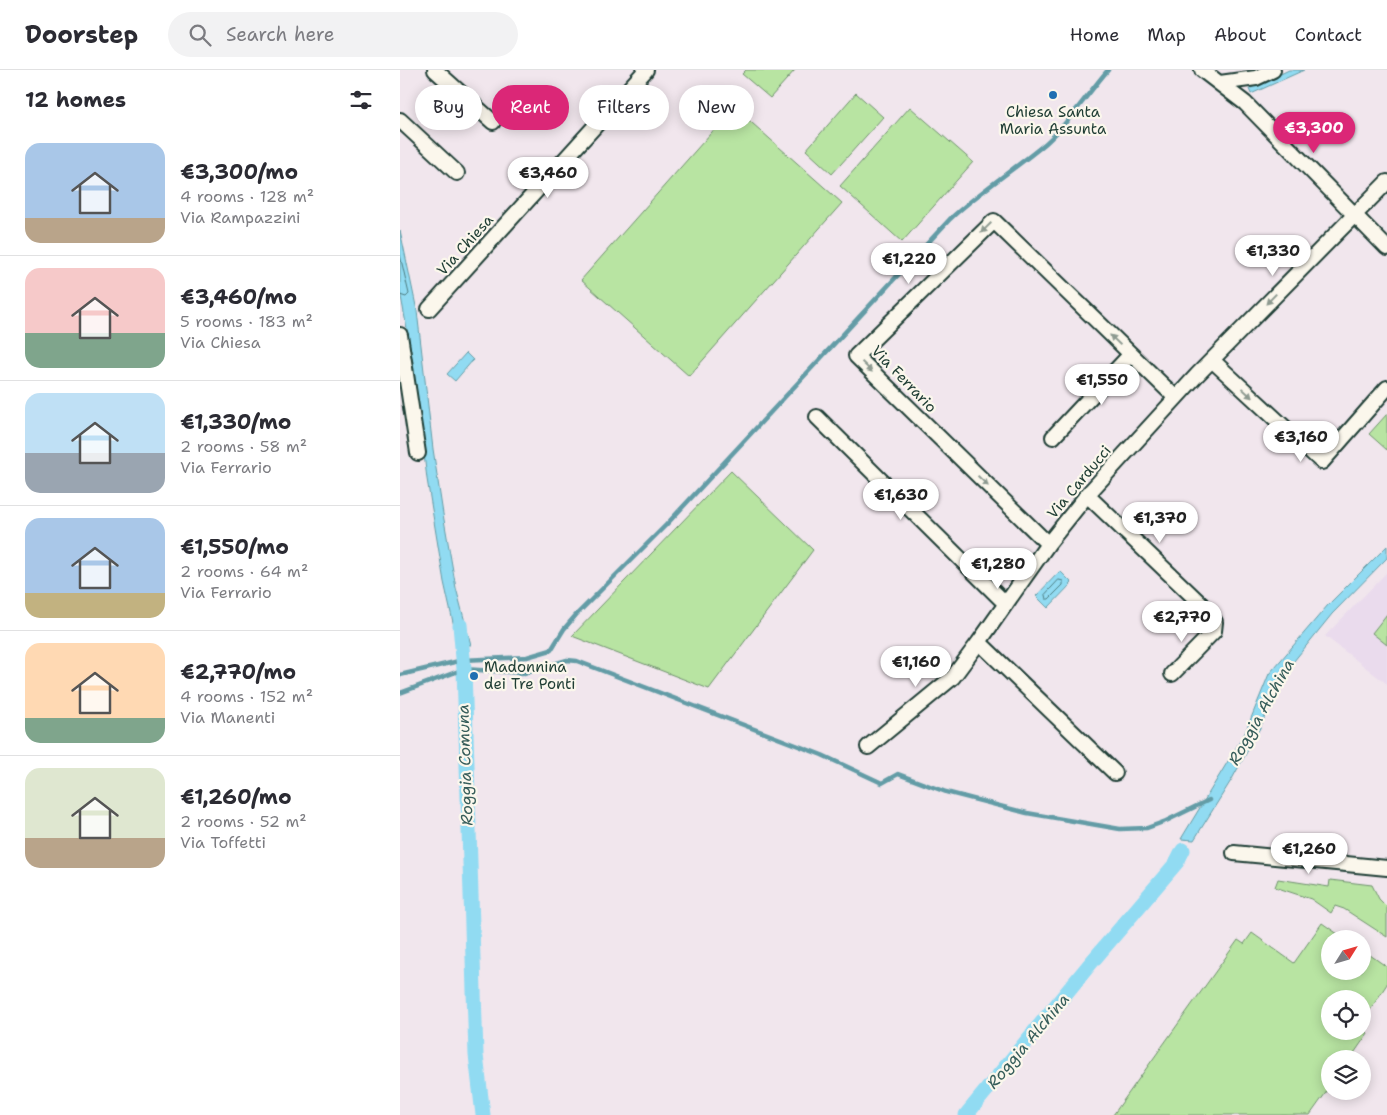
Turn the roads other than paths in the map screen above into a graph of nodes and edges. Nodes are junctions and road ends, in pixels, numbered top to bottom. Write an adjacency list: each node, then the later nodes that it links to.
1 (435, 70): 7 (street)
2 (646, 70): 12 (street, Via Chiesa)
3 (1202, 70): 5 (street)
4 (1273, 70): 5 (street)
5 (1220, 83): 10 (street)
6 (400, 120): 8 (street)
7 (492, 121)
8 (458, 173)
9 (1387, 182): 10 (street)
10 (1354, 214): 11 (street); 15 (street, one-way to 15)
11 (1387, 248)
12 (429, 309)
13 (400, 335): 20 (street)
14 (1130, 355): 17 (street, Via Ferrario); 19 (street); 22 (street, Via Ferrario, one-way to 22)
15 (1212, 360): 16 (street, one-way to 16); 17 (street)
16 (1387, 388)
17 (1176, 398): 21 (street, Via Carducci)
18 (817, 417): 23 (street)
19 (1053, 437)
20 (418, 453)
21 (1087, 495): 22 (street, Via Carducci); 25 (street)
22 (1048, 544): 23 (street, Via Carducci)
23 (1006, 604): 24 (street, Via Carducci)
24 (979, 642): 26 (street, Via Carducci); 27 (street)
25 (1172, 674)
26 (868, 747)
27 (1115, 773)
28 (1234, 853): 29 (street)
29 (1387, 868)

